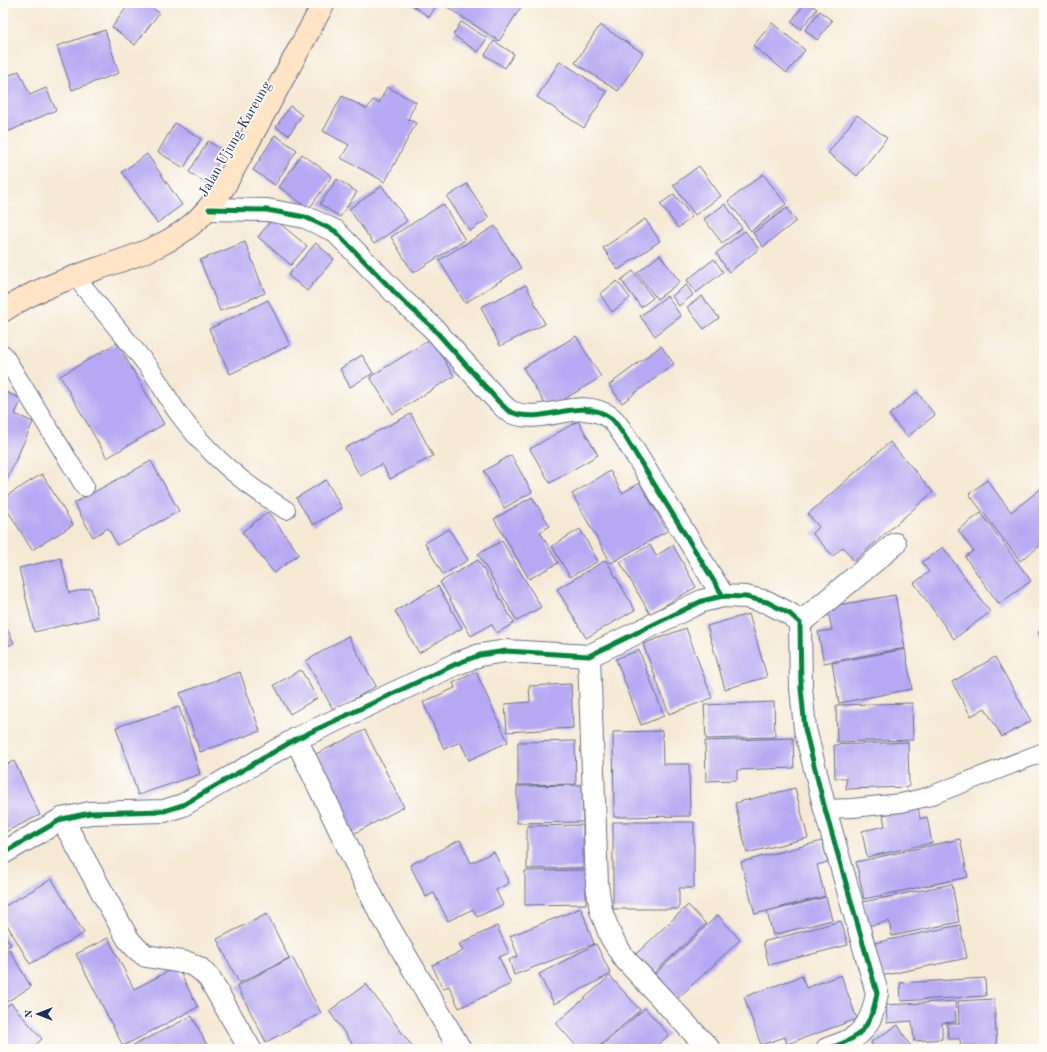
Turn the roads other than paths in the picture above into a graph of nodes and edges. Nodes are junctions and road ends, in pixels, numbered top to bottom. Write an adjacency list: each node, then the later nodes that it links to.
1 (324, 3): 2 (main road, Jalan Ujung Kareung)
2 (209, 209): 3 (main road, Jalan Ujung Kareung); 9 (street)
3 (76, 277): 4 (main road, Jalan Ujung Kareung); 7 (lane)
4 (3, 311)
5 (3, 354): 6 (lane)
6 (85, 487)
7 (286, 510)
8 (896, 544): 10 (street)
9 (723, 596): 10 (street); 11 (street)
10 (800, 623): 14 (street)
11 (589, 656): 12 (street); 19 (street)
12 (296, 739): 15 (street); 18 (street)
13 (1044, 752): 14 (lane)
14 (825, 809): 20 (street)
15 (62, 819): 16 (street); 17 (street)
16 (3, 853)
17 (250, 1049)
18 (460, 1049)
19 (709, 1049)
20 (827, 1049)

